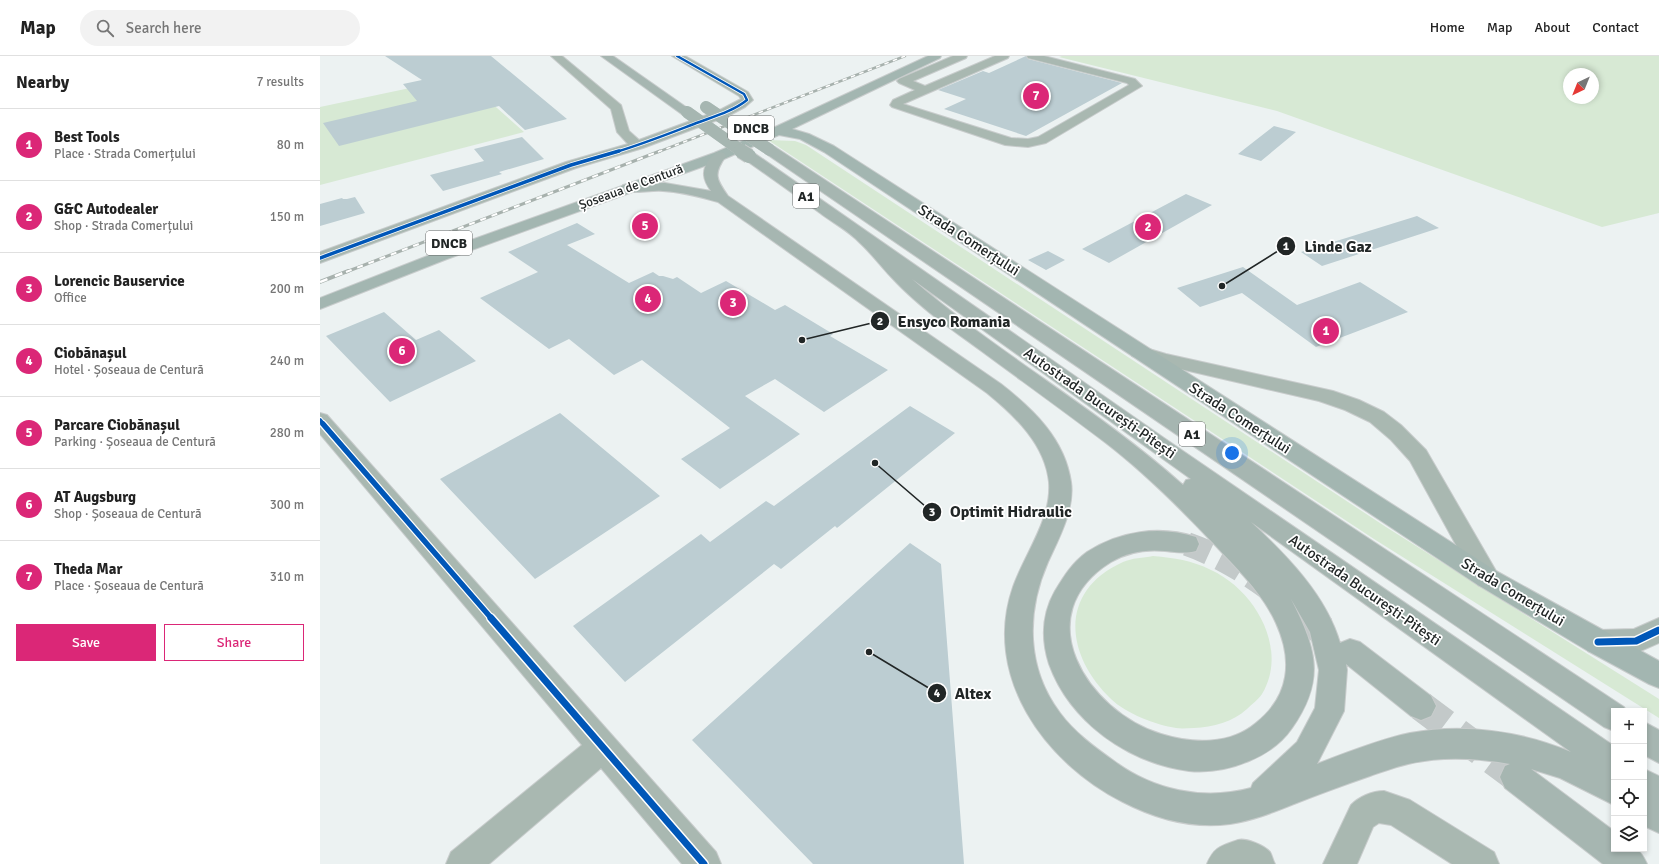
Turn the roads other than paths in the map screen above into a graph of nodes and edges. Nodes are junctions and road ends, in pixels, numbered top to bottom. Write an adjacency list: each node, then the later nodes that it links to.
1 (556, 56): 17 (street)
2 (606, 56): 22 (highway, Autostrada București-Pitești / A1, bridge)
3 (677, 56): 17 (street)
4 (921, 56): 13 (main road, DNCB)
5 (936, 56): 12 (main road, Șoseaua de Centură / DNCB)
6 (1004, 56): 9 (street)
7 (1032, 56): 10 (street)
8 (960, 57): 9 (street); 10 (street)
9 (983, 65): 10 (street)
10 (925, 90)
11 (701, 104): 15 (highway, Autostrada București-Pitești / A1, bridge)
12 (833, 105): 15 (main road, Șoseaua de Centură / DNCB); 18 (main road)
13 (784, 114)
14 (757, 125): 16 (main road, DNCB)
15 (773, 141): 18 (main road, Strada Comerțului); 19 (main road, Șoseaua de Centură / DNCB); 36 (highway, Autostrada București-Pitești / A1)
16 (710, 144)
17 (638, 145): 23 (street)
18 (829, 149): 27 (main road, Strada Comerțului)
19 (720, 156): 20 (main road, Șoseaua de Centură / DNCB); 21 (highway)
20 (624, 180): 21 (highway); 25 (main road, Șoseaua de Centură / DNCB); 26 (main road, Șoseaua de Centură / DNCB)
21 (723, 199): 45 (highway)
22 (863, 236): 24 (highway, Autostrada București-Pitești / A1); 29 (highway)
23 (320, 258)
24 (930, 282): 40 (highway, Autostrada București-Pitești / A1); 45 (highway)
25 (320, 293)
26 (320, 304)
27 (1139, 352): 30 (main road, Strada Comerțului); 30 (street)
28 (320, 420): 38 (street)
29 (1188, 544)
30 (1487, 578): 32 (main road, Strada Comerțului)
31 (1659, 630): 32 (street)
32 (1598, 642): 34 (main road, Strada Comerțului)
33 (1350, 651): 35 (highway)
34 (1659, 675)
35 (1421, 706)
36 (1611, 715)
37 (1647, 740): 39 (highway)
38 (603, 747): 48 (street); 49 (street)
39 (1659, 748)
40 (1611, 762)
41 (1516, 777): 54 (highway)
42 (1611, 787): 45 (highway)
43 (1647, 787): 44 (highway)
44 (1659, 795)
45 (1250, 804)
46 (1647, 809): 47 (highway)
47 (1659, 817)
48 (463, 864)
49 (704, 864)
50 (1224, 864): 51 (street)
51 (1258, 864)
52 (1340, 864): 53 (street)
53 (1482, 864)
54 (1630, 864)

